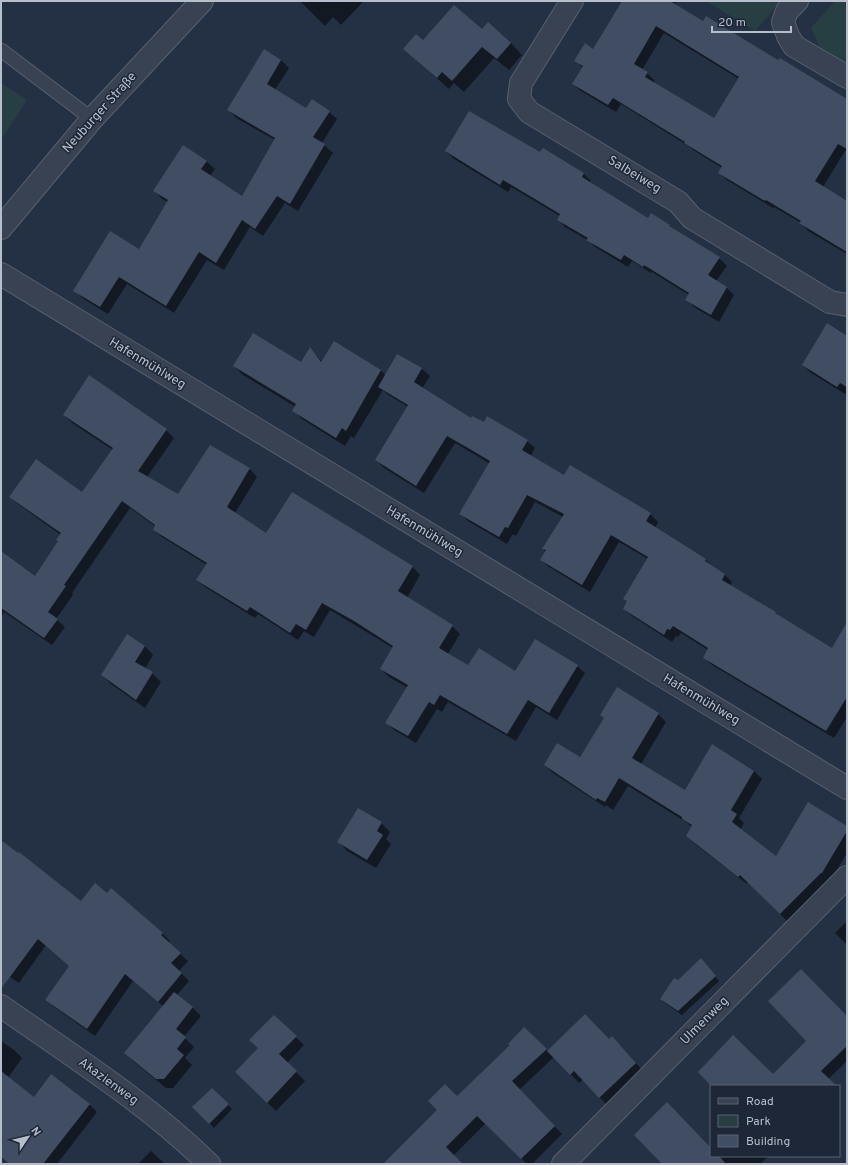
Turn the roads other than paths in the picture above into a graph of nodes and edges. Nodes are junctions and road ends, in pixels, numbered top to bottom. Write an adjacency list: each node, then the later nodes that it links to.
1 (202, 1): 6 (street, Neuburger Straße)
2 (572, 1): 9 (street, Salbeiweg)
3 (797, 1): 5 (street)
4 (1, 50): 6 (lane)
5 (847, 77)
6 (92, 119): 7 (street, Neuburger Straße)
7 (1, 228)
8 (1, 274): 10 (street, Hafenmühlweg)
9 (847, 305)
10 (847, 788)
11 (847, 877): 14 (street, Ulmenweg)
12 (1, 1006): 13 (street, Akazienweg)
13 (209, 1164)
14 (563, 1164)

